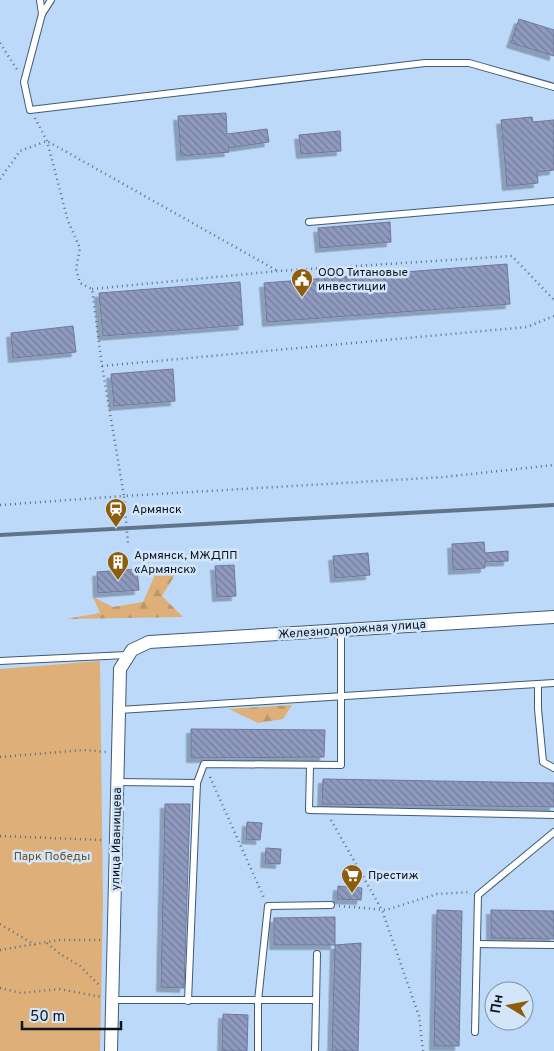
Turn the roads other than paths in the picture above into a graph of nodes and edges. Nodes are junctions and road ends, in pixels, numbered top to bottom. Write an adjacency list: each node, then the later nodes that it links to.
1 (40, 0): 3 (lane)
2 (51, 0): 3 (lane)
3 (42, 14): 4 (lane)
4 (554, 87)
5 (554, 201): 6 (lane)
6 (309, 222)
7 (554, 617): 8 (street, Железнодорожная улица)
8 (341, 630): 9 (street, Железнодорожная улица); 13 (lane)
9 (129, 655): 10 (lane); 14 (street, улица Иванищева)
10 (0, 661)
11 (554, 683): 12 (lane)
12 (538, 684): 13 (lane); 16 (lane)
13 (342, 695): 14 (lane); 15 (lane)
14 (120, 710): 17 (street, улица Иванищева)
15 (310, 766): 18 (lane); 19 (lane)
16 (554, 768)
17 (118, 782): 18 (lane); 25 (street, улица Иванищева)
18 (197, 783): 27 (lane)
19 (554, 816)
20 (554, 832): 22 (lane)
21 (331, 905): 28 (lane)
22 (477, 944): 23 (lane); 29 (lane)
23 (554, 945)
24 (317, 954): 26 (lane)
25 (113, 1000): 27 (lane); 30 (street, улица Иванищева)
26 (315, 1000): 28 (lane); 32 (lane)
27 (188, 1001): 28 (lane)
28 (258, 1001): 31 (lane)
29 (475, 1032)
30 (111, 1051)
31 (258, 1051)
32 (315, 1051)

